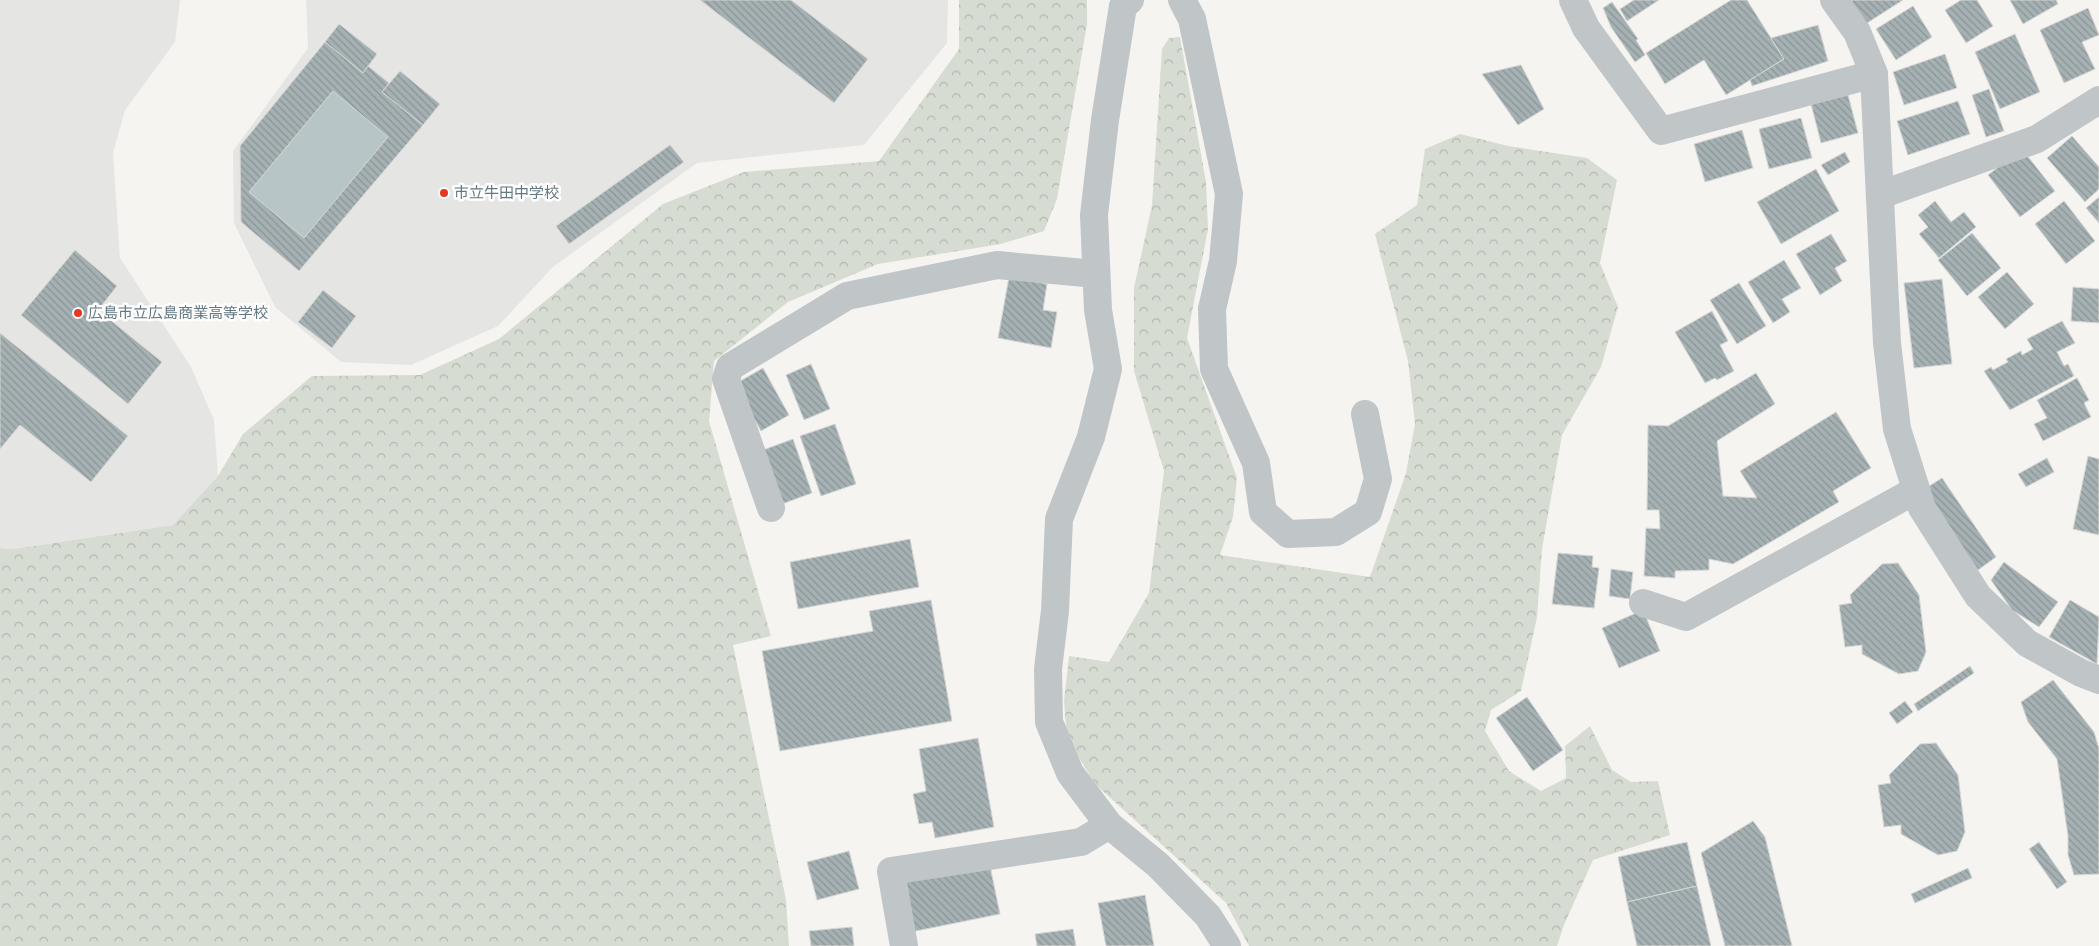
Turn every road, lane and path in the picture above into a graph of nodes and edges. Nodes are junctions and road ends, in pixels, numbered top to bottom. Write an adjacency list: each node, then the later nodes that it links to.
1 (1130, 0): 8 (street)
2 (1182, 0): 9 (street)
3 (1574, 0): 5 (street)
4 (1834, 0): 5 (street)
5 (1874, 74): 7 (street)
6 (2099, 100): 7 (street)
7 (1880, 194): 10 (street)
8 (1096, 274): 11 (street); 14 (street)
9 (1365, 414)
10 (1916, 490): 12 (street); 13 (street)
11 (771, 508)
12 (1643, 603)
13 (2099, 680)
14 (1109, 825): 15 (street); 16 (street)
15 (904, 946)
16 (1228, 946)

